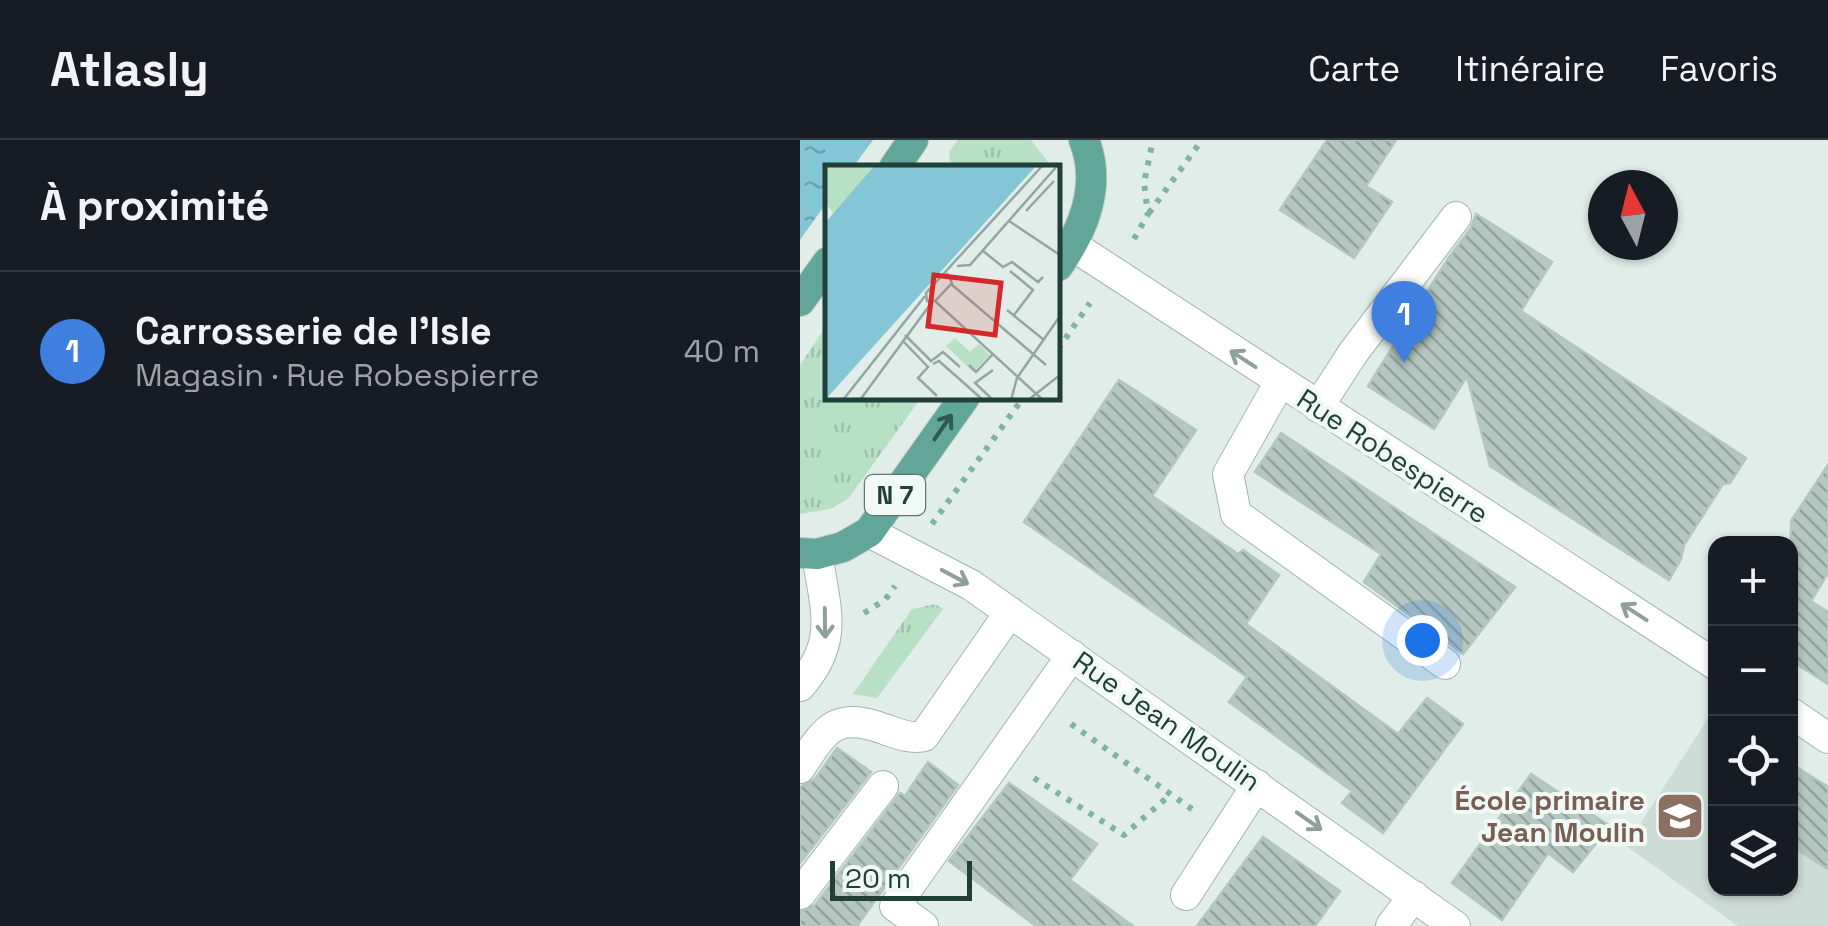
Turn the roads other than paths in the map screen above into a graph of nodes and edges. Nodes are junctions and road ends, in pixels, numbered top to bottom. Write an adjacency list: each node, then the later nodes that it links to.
1 (913, 140): 3 (main road)
2 (1084, 140): 5 (main road)
3 (896, 165)
4 (1456, 217): 10 (street)
5 (1065, 256): 8 (street, Rue Robespierre, one-way to 5)
6 (825, 266): 7 (main road)
7 (800, 301)
8 (1280, 382): 10 (street, Rue Robespierre); 16 (street)
9 (963, 400): 11 (main road, N 7, one-way to 9)
10 (1318, 408): 15 (street, Rue Robespierre, one-way to 10)
11 (868, 532): 12 (main road, N 7); 13 (street, Rue Jean Moulin, one-way to 13)
12 (808, 553): 17 (street, one-way to 17)
13 (1010, 612): 14 (street, Rue Jean Moulin); 20 (street)
14 (1072, 655): 21 (street, Rue Jean Moulin); 26 (street)
15 (1708, 660)
16 (1445, 664)
17 (800, 686)
18 (1795, 716): 19 (street)
19 (1828, 738)
20 (800, 768)
21 (1257, 785): 24 (street); 25 (street, Rue Jean Moulin, one-way to 25)
22 (884, 786): 23 (street)
23 (804, 881)
24 (1186, 895)
25 (1414, 896): 27 (street); 28 (street, Rue Jean Moulin)
26 (923, 926)
27 (1391, 926)
28 (1455, 926)

